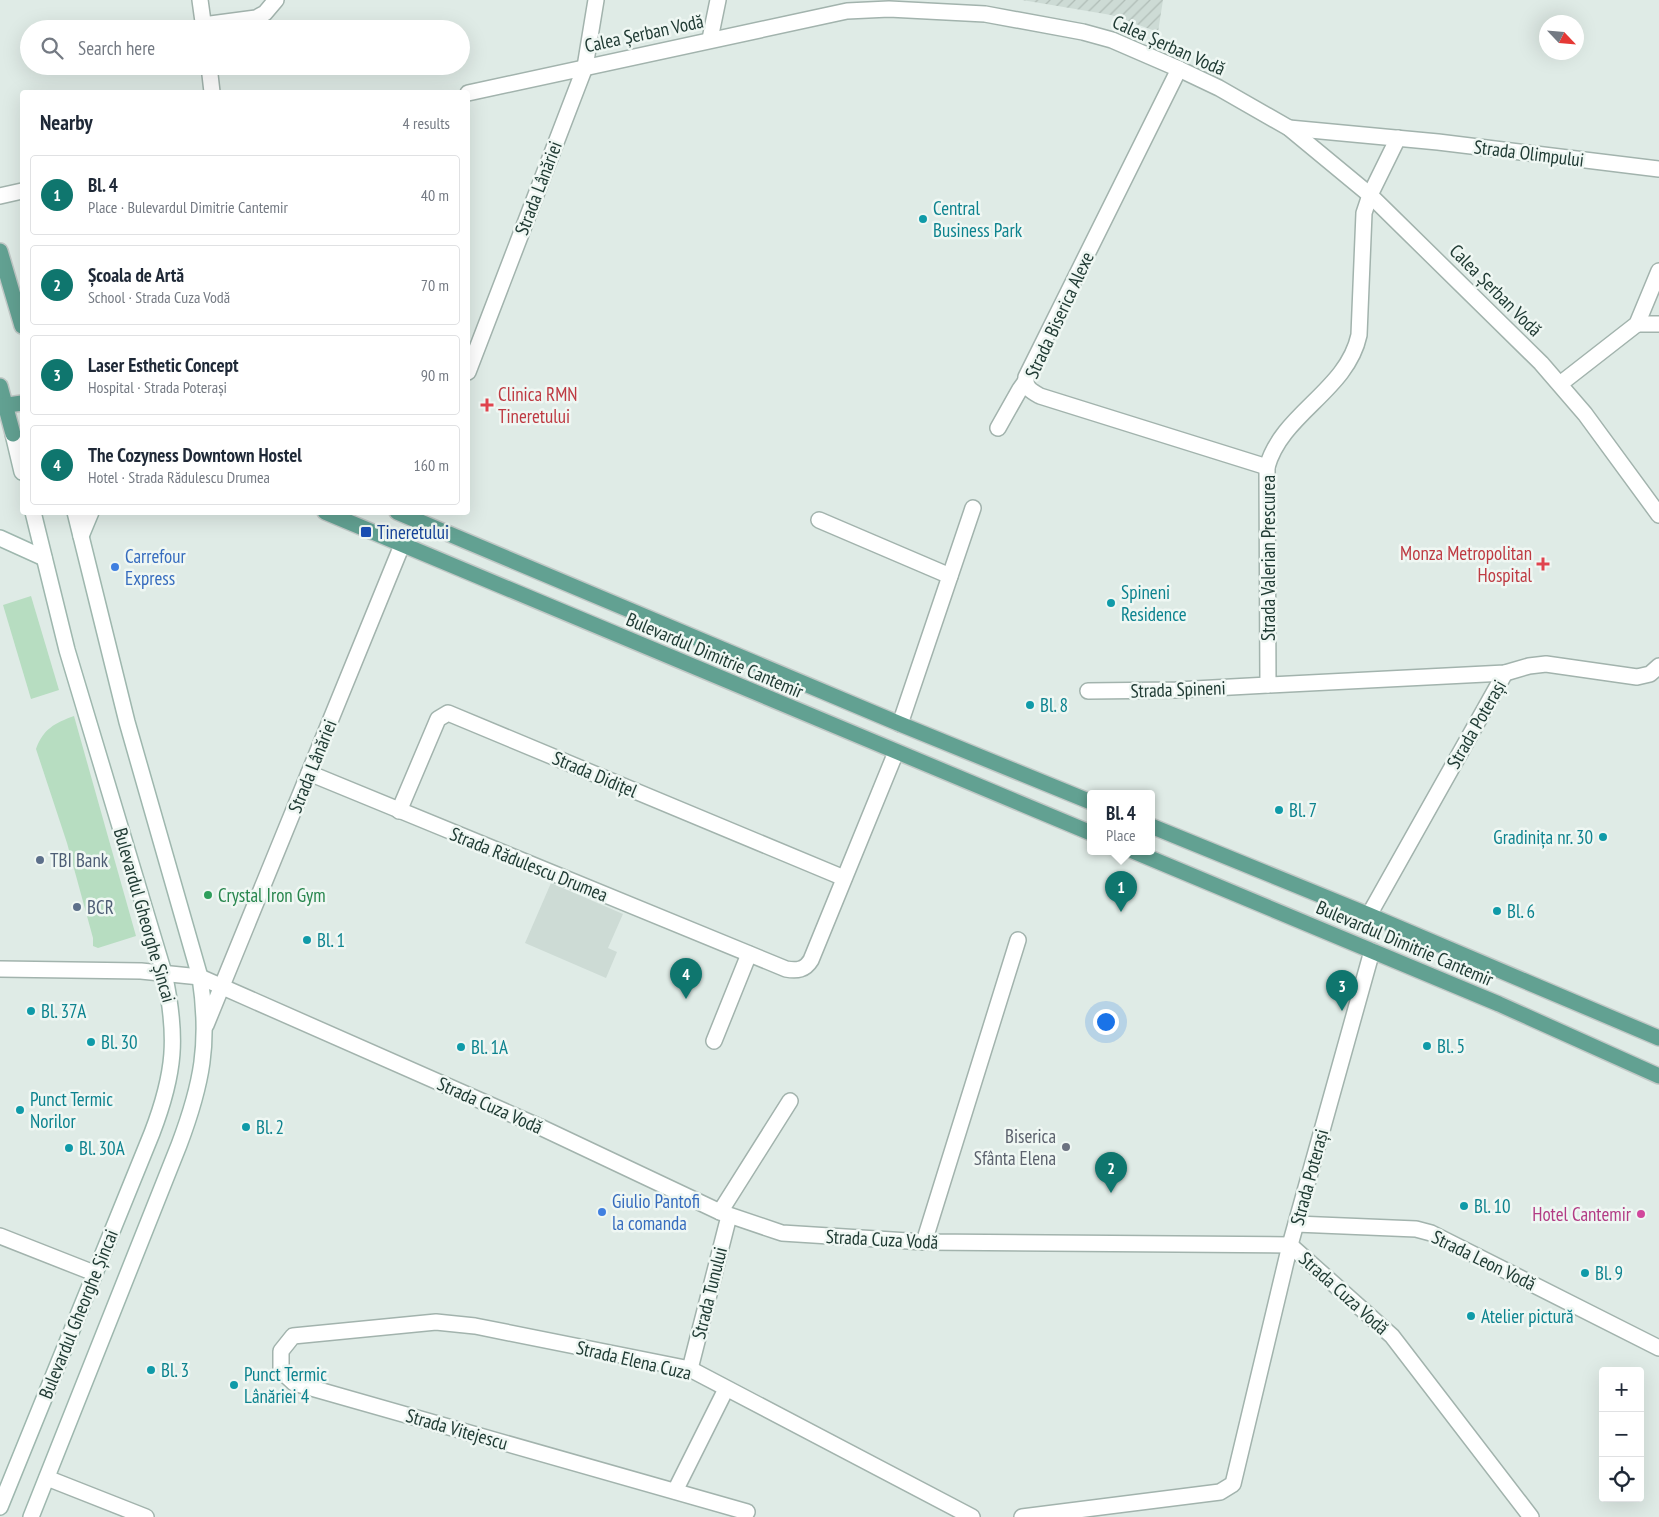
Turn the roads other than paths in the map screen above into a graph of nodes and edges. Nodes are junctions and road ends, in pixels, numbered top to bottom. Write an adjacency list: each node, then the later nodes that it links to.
1 (200, 0): 5 (street)
2 (276, 0): 6 (street)
3 (596, 0): 8 (street, Strada Lânăriei)
4 (718, 0): 7 (street)
5 (203, 20)
6 (244, 20)
7 (710, 39): 8 (street, Calea Șerban Vodă); 9 (street, Calea Șerban Vodă)
8 (585, 67): 12 (street, Calea Șerban Vodă); 24 (street, Strada Lânăriei)
9 (1179, 69): 13 (street, Calea Șerban Vodă); 25 (street, Strada Biserica Alexe)
10 (210, 75): 11 (street)
11 (212, 90)
12 (470, 93)
13 (1289, 128): 14 (street, Strada Olimpului); 17 (street, Calea Șerban Vodă)
14 (1398, 138): 15 (street, Strada Olimpului); 17 (street)
15 (1659, 169)
16 (20, 191): 18 (street)
17 (1370, 195): 26 (street, Calea Șerban Vodă); 33 (street, Strada Valerian Prescurea)
18 (0, 196)
19 (0, 251): 21 (main road)
20 (1659, 271): 22 (street)
21 (20, 319)
22 (1637, 324): 23 (street); 26 (street)
23 (1659, 324)
24 (470, 367)
25 (1025, 382): 30 (street); 33 (street, Strada Biserica Alexe)
26 (1560, 384): 35 (street, Calea Șerban Vodă)
27 (0, 386): 29 (main road)
28 (20, 403): 29 (main road)
29 (2, 405): 31 (main road)
30 (998, 428)
31 (12, 433): 32 (street)
32 (20, 464)
33 (1267, 467): 49 (street, Strada Valerian Prescurea)
34 (974, 508): 46 (street)
35 (1659, 514)
36 (33, 515): 45 (street, Bulevardul Gheorghe Șincai)
37 (76, 515): 42 (street, Bulevardul Gheorghe Șincai)
38 (90, 515): 42 (street)
39 (331, 515): 44 (main road, Bulevardul Dimitrie Cantemir)
40 (409, 515): 51 (main road, Bulevardul Dimitrie Cantemir)
41 (819, 520): 46 (street)
42 (81, 536): 66 (street, Bulevardul Gheorghe Șincai)
43 (0, 538): 45 (street)
44 (402, 545): 52 (main road, Bulevardul Dimitrie Cantemir); 53 (street, Strada Lânăriei)
45 (44, 558): 65 (street, Bulevardul Gheorghe Șincai)
46 (950, 576): 51 (street)
47 (1659, 666): 48 (street, Strada Poterași)
48 (1505, 673): 49 (street); 60 (street, Strada Poterași)
49 (1268, 686): 50 (street, Strada Spineni)
50 (1088, 691)
51 (900, 724): 54 (main road, Bulevardul Dimitrie Cantemir)
52 (896, 752): 57 (main road, Bulevardul Dimitrie Cantemir); 59 (street, Strada Rădulescu Drumea)
53 (309, 773): 55 (street, Strada Rădulescu Drumea); 67 (street, Strada Lânăriei)
54 (1087, 800)
55 (399, 811): 59 (street, Strada Didițel); 63 (street, Strada Rădulescu Drumea)
56 (1155, 828): 60 (main road, Bulevardul Dimitrie Cantemir)
57 (1087, 831)
58 (1143, 855): 62 (main road, Bulevardul Dimitrie Cantemir)
59 (844, 878): 63 (street, Strada Rădulescu Drumea)
60 (1368, 915): 69 (main road, Bulevardul Dimitrie Cantemir)
61 (1018, 940): 76 (street)
62 (1372, 951): 71 (main road, Bulevardul Dimitrie Cantemir); 74 (street, Strada Poterași)
63 (749, 954): 70 (street)
64 (0, 969): 65 (street, Strada Cuza Vodă)
65 (164, 973): 66 (street, Strada Cuza Vodă); 78 (street, Bulevardul Gheorghe Șincai)
66 (200, 978): 67 (street, Strada Cuza Vodă); 68 (street, Bulevardul Gheorghe Șincai)
67 (222, 986): 68 (street, Bulevardul Gheorghe Șincai); 73 (street, Strada Cuza Vodă)
68 (206, 1025): 83 (street, Bulevardul Gheorghe Șincai)
69 (1659, 1038)
70 (714, 1041)
71 (1659, 1076)
72 (790, 1101): 73 (street, Strada Tunului)
73 (724, 1214): 76 (street, Strada Cuza Vodă); 81 (street, Strada Tunului)
74 (1296, 1224): 77 (street, Strada Poterași); 80 (street, Strada Leon Vodă)
75 (0, 1236): 78 (street)
76 (924, 1242): 77 (street, Strada Cuza Vodă)
77 (1290, 1245): 90 (street, Strada Poterași); 91 (street, Strada Cuza Vodă)
78 (94, 1273): 85 (street, Bulevardul Gheorghe Șincai)
79 (293, 1336): 81 (street, Strada Elena Cuza); 84 (street, Strada Vitejescu)
80 (1659, 1348)
81 (690, 1369): 82 (street, Strada Elena Cuza)
82 (726, 1389): 84 (street); 89 (street, Strada Elena Cuza)
83 (46, 1478): 87 (street, Bulevardul Gheorghe Șincai); 88 (street)
84 (675, 1491): 86 (street, Strada Vitejescu)
85 (0, 1507)
86 (747, 1512)
87 (31, 1517)
88 (146, 1517)
89 (972, 1517)
90 (1022, 1517)
91 (1532, 1517)

